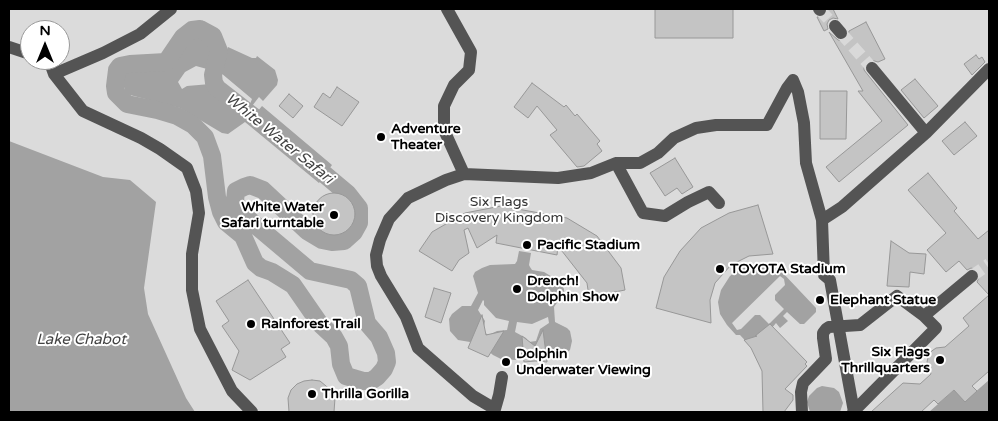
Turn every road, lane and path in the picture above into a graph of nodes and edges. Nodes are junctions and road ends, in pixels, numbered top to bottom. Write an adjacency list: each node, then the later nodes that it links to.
1 (170, 9): 6 (street)
2 (446, 9): 9 (street)
3 (872, 68): 7 (street)
4 (53, 70): 6 (street)
5 (989, 70): 7 (street)
6 (54, 74): 19 (street)
7 (926, 133): 11 (street)
8 (616, 163): 9 (street); 10 (street); 11 (street)
9 (464, 174): 18 (street)
10 (719, 203)
11 (822, 220): 14 (street)
12 (972, 276): 13 (street)
13 (924, 316): 14 (street); 21 (street)
14 (839, 326): 15 (street); 16 (street)
15 (844, 356): 16 (street); 21 (street)
16 (826, 359): 20 (street)
17 (502, 377): 18 (street)
18 (494, 411)
19 (252, 412)
20 (802, 412)
21 (854, 412)

